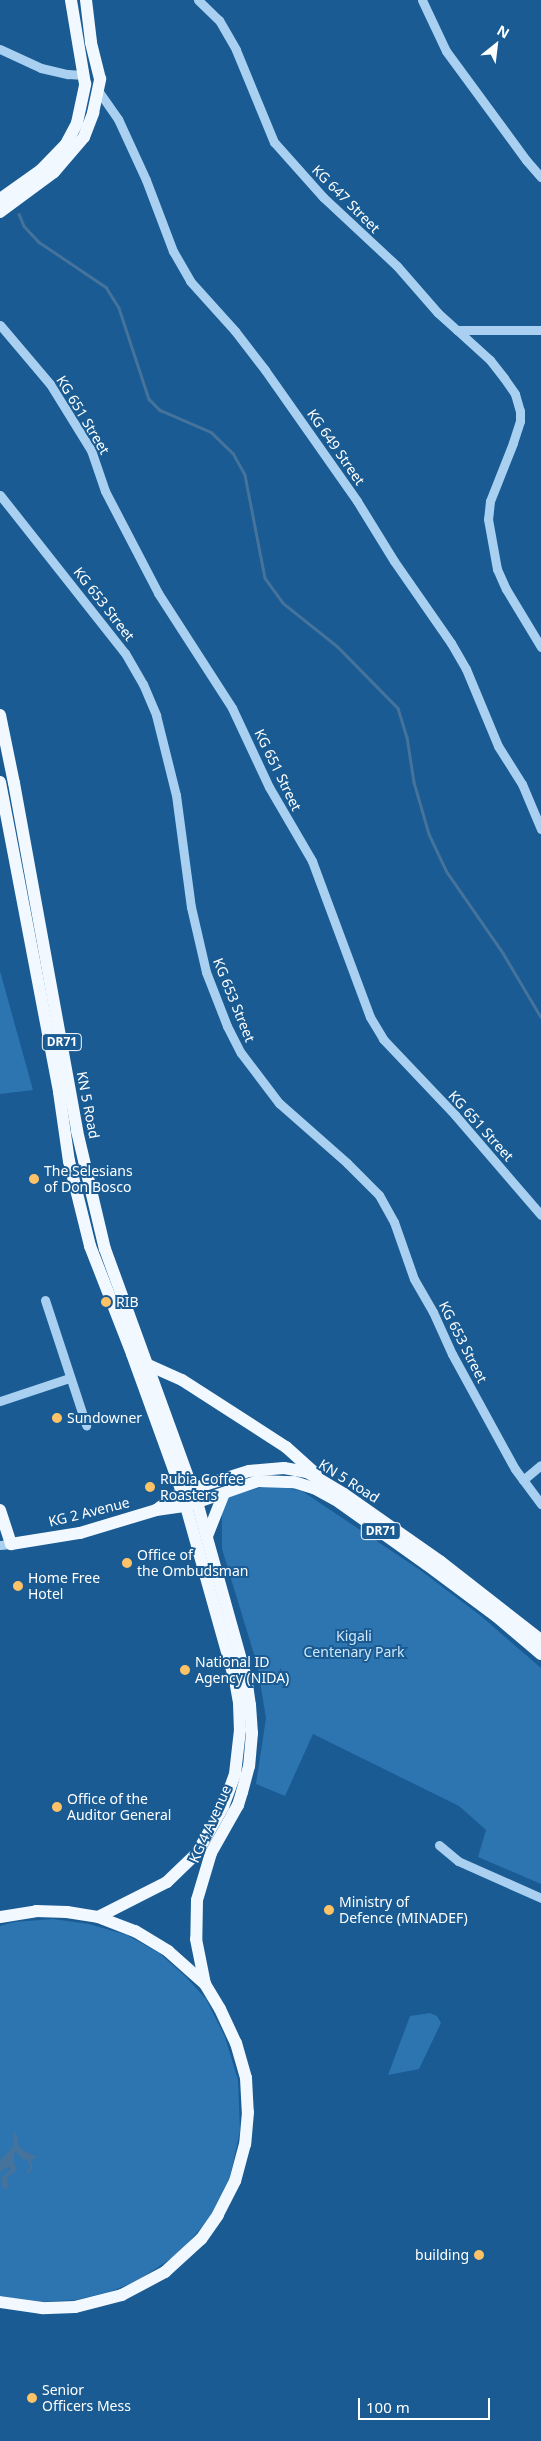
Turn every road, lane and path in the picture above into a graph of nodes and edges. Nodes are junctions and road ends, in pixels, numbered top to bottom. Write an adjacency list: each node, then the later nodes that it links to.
1 (71, 0): 6 (main road)
2 (86, 0): 7 (main road)
3 (198, 0): 12 (street, KG 647 Street)
4 (422, 0): 8 (street)
5 (0, 49): 6 (street)
6 (84, 75): 9 (main road)
7 (97, 89): 10 (main road); 18 (street, KG 649 Street)
8 (541, 178)
9 (0, 200)
10 (0, 212)
11 (0, 325): 19 (street, KG 651 Street)
12 (457, 330): 13 (street); 15 (street, KG 647 Street)
13 (541, 330)
14 (0, 495): 26 (street, KG 653 Street)
15 (541, 647)
16 (0, 715): 21 (main road, KN 5 Road / DR71)
17 (0, 782): 28 (main road, KN 5 Road / DR71)
18 (541, 829)
19 (541, 1214)
20 (45, 1300): 22 (street)
21 (146, 1364): 27 (main road); 28 (main road, KN 5 Road / DR71)
22 (69, 1378): 23 (street); 24 (street)
23 (0, 1401)
24 (86, 1425)
25 (541, 1465): 26 (street)
26 (523, 1480): 31 (street, KG 653 Street)
27 (324, 1481): 28 (main road, KN 5 Road / DR71); 37 (main road, KN 5 Road / DR71)
28 (187, 1491): 30 (main road, KN 5 Road / DR71); 33 (main road, KN 5 Road)
29 (224, 1493): 30 (main road, KN 5 Road / DR71); 34 (main road); 38 (main road, KN 5 Road / DR71)
30 (191, 1504): 33 (main road, KG 2 Avenue); 34 (main road, KG 4 Avenue); 36 (main road, KG 4 Avenue)
31 (541, 1504)
32 (0, 1510): 35 (main road)
33 (156, 1510): 35 (main road, KG 2 Avenue)
34 (207, 1536): 36 (main road, KG 4 Avenue)
35 (5, 1544)
36 (221, 1613): 41 (main road, KG 4 Avenue); 43 (main road, KG 4 Avenue)
37 (541, 1640)
38 (541, 1654)
39 (439, 1845): 40 (street)
40 (541, 1898)
41 (98, 1917): 42 (main road); 43 (main road)
42 (0, 1918)
43 (204, 1984): 44 (main road)
44 (0, 2302)

